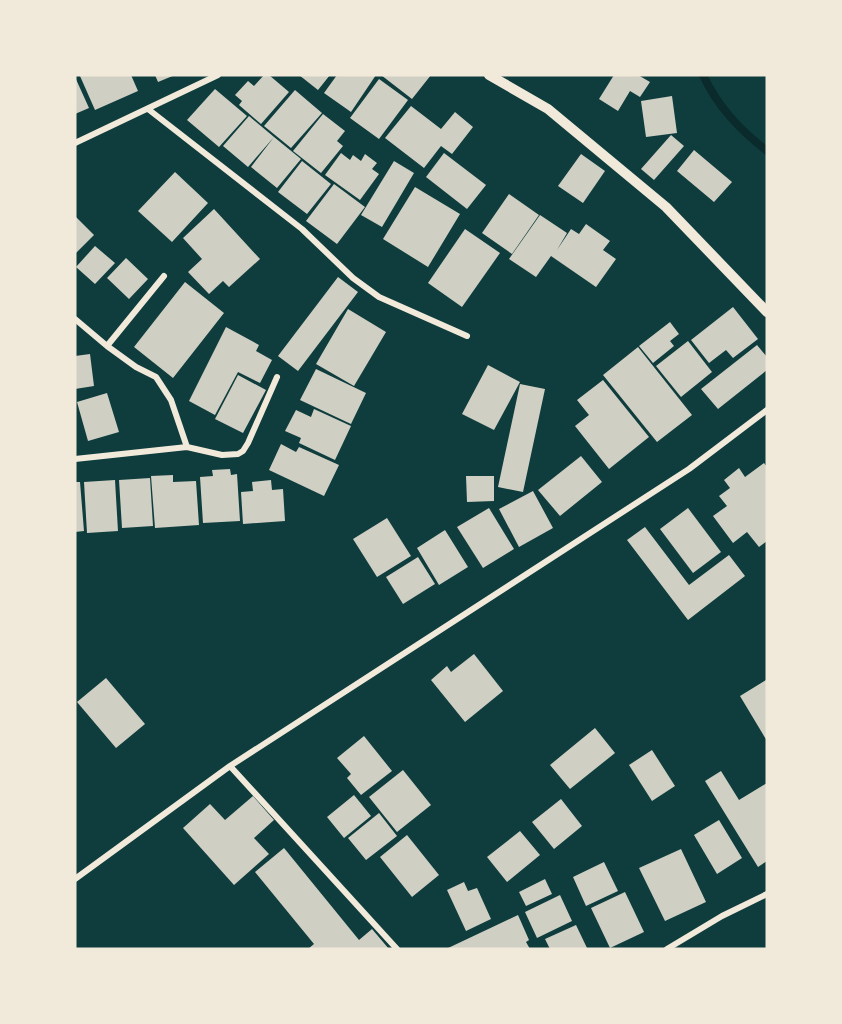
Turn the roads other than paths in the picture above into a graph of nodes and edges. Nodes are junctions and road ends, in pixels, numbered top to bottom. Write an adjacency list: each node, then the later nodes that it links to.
1 (218, 75): 3 (street)
2 (489, 75): 6 (street)
3 (148, 109): 4 (street); 8 (street)
4 (75, 143)
5 (164, 276): 9 (street)
6 (767, 312)
7 (75, 319): 9 (street)
8 (467, 336)
9 (107, 346): 12 (street)
10 (277, 377): 12 (street)
11 (767, 410): 14 (street)
12 (188, 447): 13 (street)
13 (75, 459)
14 (230, 766): 15 (street); 17 (street)
15 (75, 879)
16 (767, 894): 18 (street)
17 (397, 949)
18 (667, 949)

